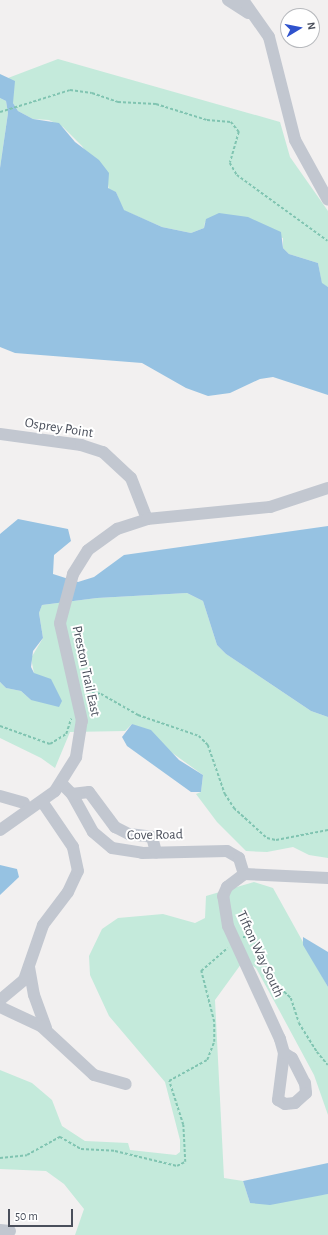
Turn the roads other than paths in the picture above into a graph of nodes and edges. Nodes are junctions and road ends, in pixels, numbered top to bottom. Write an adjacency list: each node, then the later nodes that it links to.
1 (228, 0): 3 (street)
2 (243, 0): 3 (street)
3 (262, 24): 4 (street)
4 (328, 200)
5 (0, 434): 7 (street, Osprey Point)
6 (328, 488): 7 (street, Preston Trail East)
7 (147, 519): 8 (street, Preston Trail East)
8 (62, 784): 9 (street, Cove Road); 12 (street, Preston Trail East)
9 (72, 794): 14 (street, Cove Road); 14 (street)
10 (0, 796): 11 (street)
11 (24, 803)
12 (42, 803): 13 (street, Preston Trail East); 17 (street)
13 (0, 830)
14 (156, 852): 15 (street, Cove Road)
15 (244, 874): 16 (street); 21 (street, Tifton Way South)
16 (328, 878)
17 (30, 967): 18 (street); 20 (street)
18 (0, 1000)
19 (0, 1007): 20 (street)
20 (48, 1031): 22 (street)
21 (284, 1053)
22 (126, 1084)

